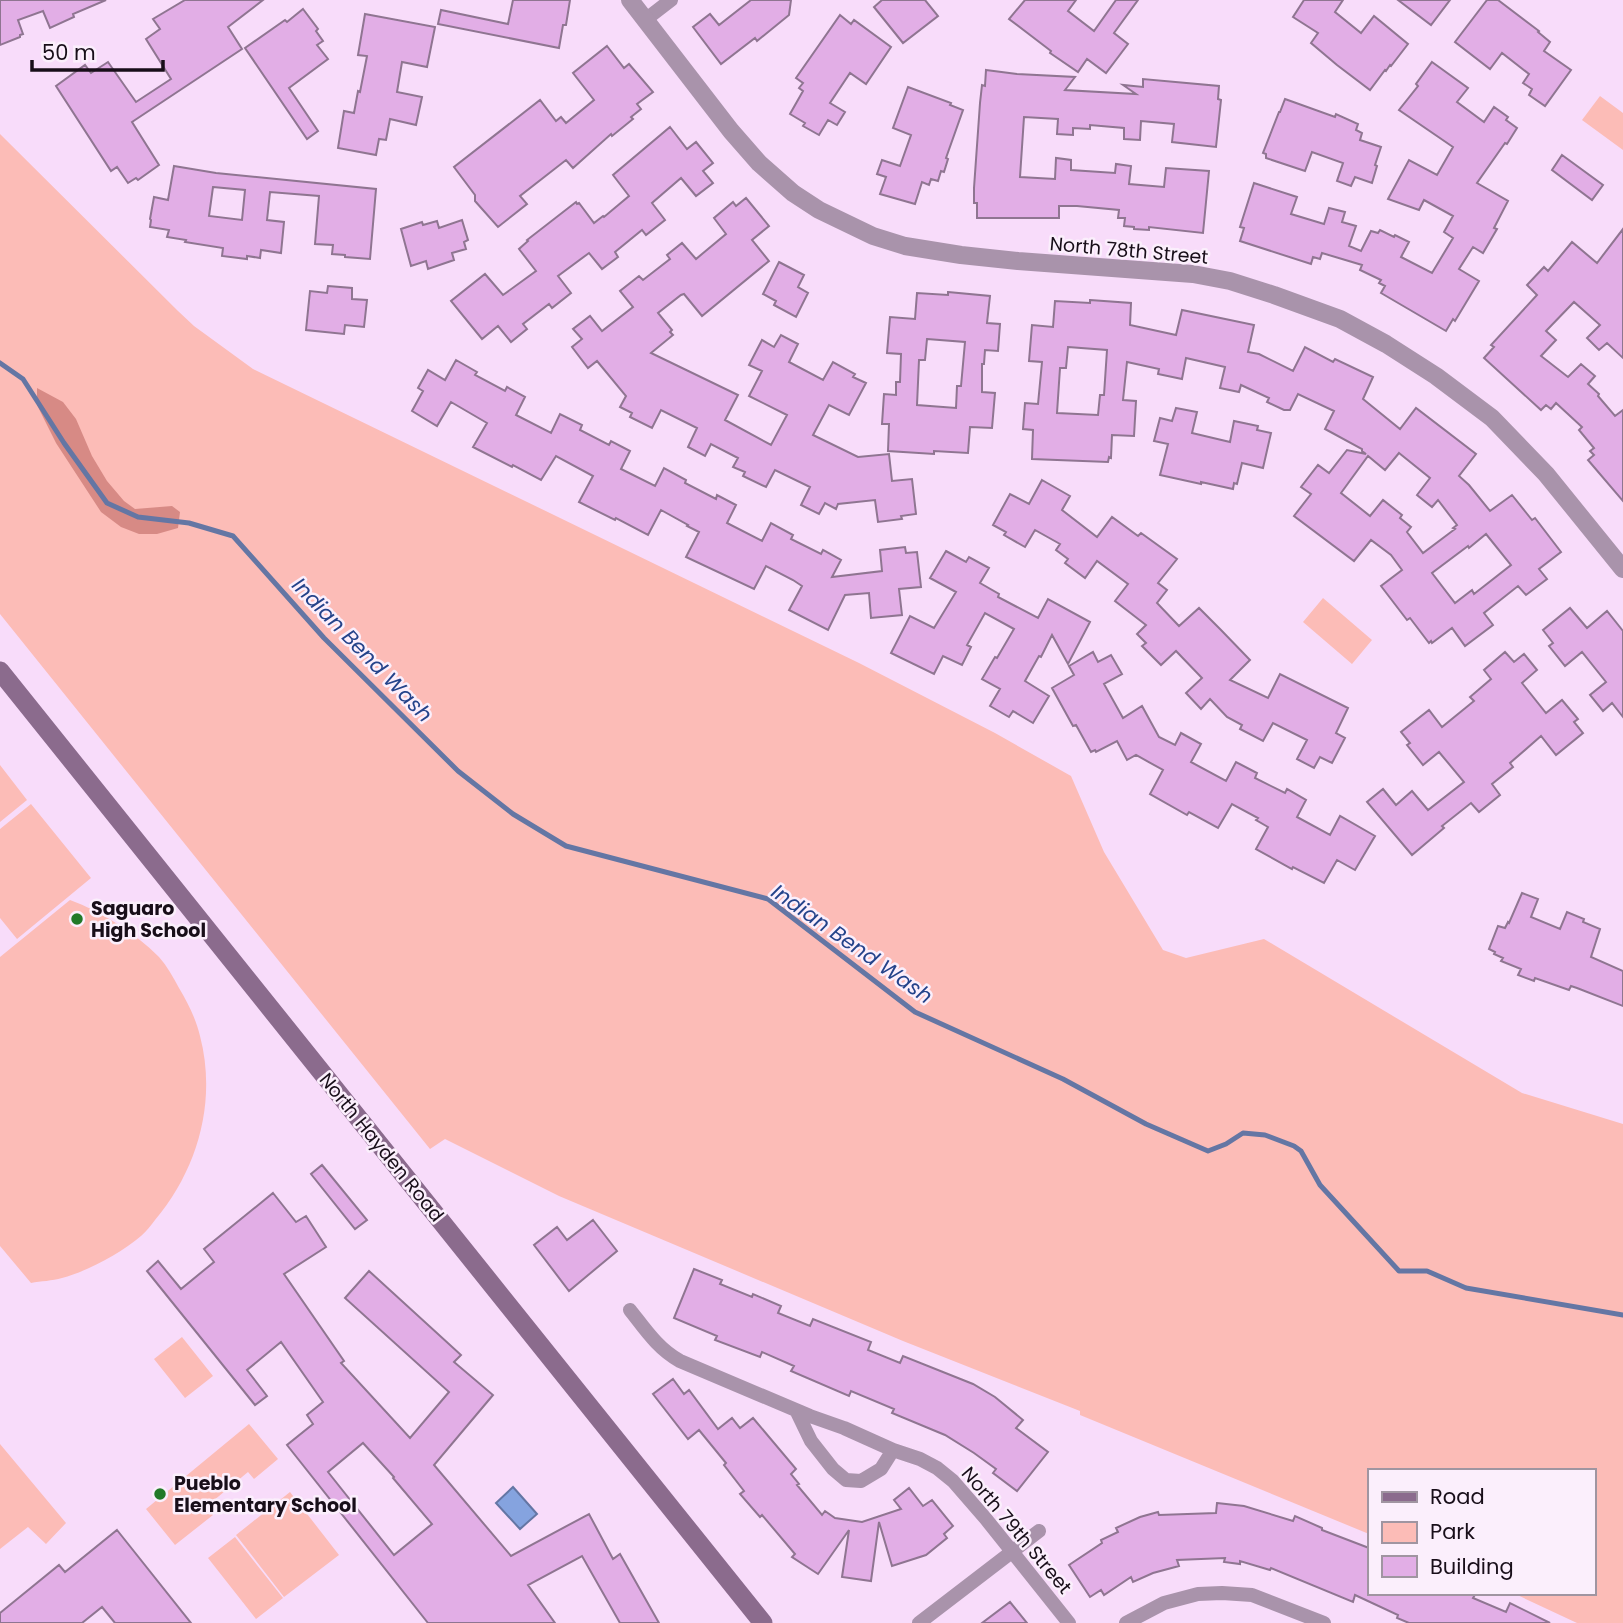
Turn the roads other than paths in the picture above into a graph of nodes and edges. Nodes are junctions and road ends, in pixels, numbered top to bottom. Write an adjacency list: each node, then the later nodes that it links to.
1 (630, 0): 3 (street, North 78th Street)
2 (671, 0): 3 (street)
3 (645, 20): 4 (street, North 78th Street)
4 (1623, 569)
5 (0, 671): 11 (main road, North Hayden Road)
6 (630, 1310): 7 (street, North 79th Street)
7 (796, 1410): 8 (street, North 79th Street); 8 (street)
8 (893, 1450): 10 (street, North 79th Street)
9 (1039, 1531): 10 (street)
10 (1012, 1551): 12 (street); 13 (street, North 79th Street)
11 (763, 1623)
12 (919, 1623)
13 (1069, 1623)
14 (1126, 1623): 15 (street)
15 (1324, 1623)

